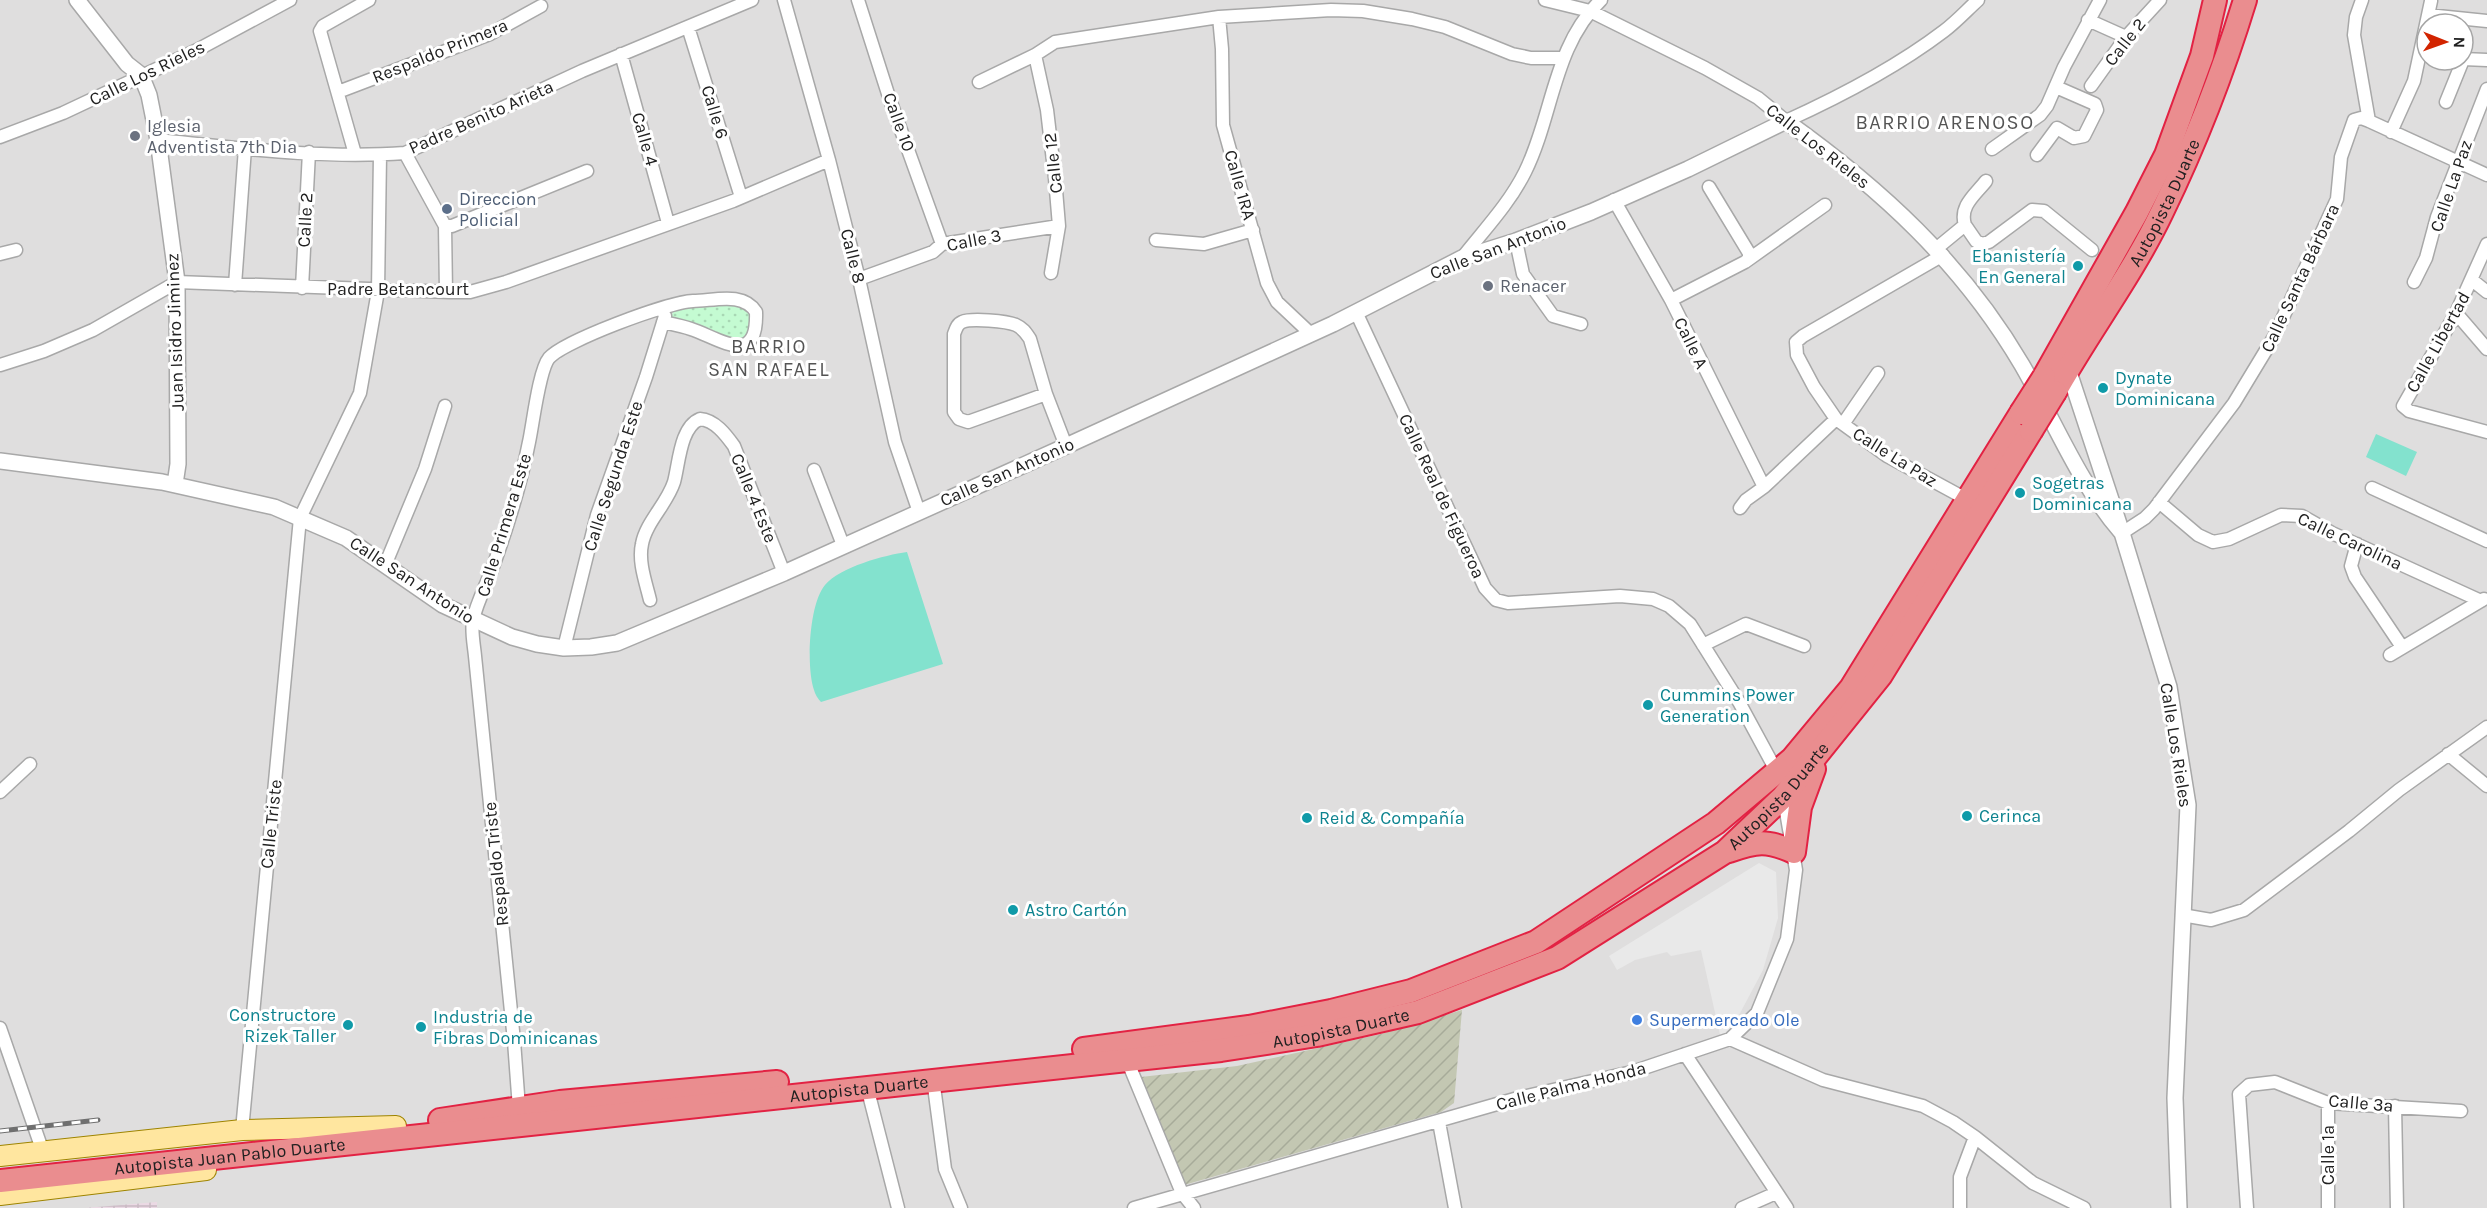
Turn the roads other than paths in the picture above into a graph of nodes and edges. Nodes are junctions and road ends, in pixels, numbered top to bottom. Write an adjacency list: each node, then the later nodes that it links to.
1 (77, 0): 26 (street)
2 (290, 0): 26 (street, Calle Los Rieles)
3 (369, 0): 31 (street)
4 (753, 0): 19 (street, Padre Benito Arieta)
5 (784, 0): 45 (street, Calle 8)
6 (858, 0): 61 (street, Calle 10)
7 (1545, 0): 16 (street, Calle Los Rieles)
8 (1600, 0): 16 (street)
9 (1978, 0): 33 (street, Calle San Antonio)
10 (2100, 0): 18 (street)
11 (2160, 0): 20 (street, Calle 2)
12 (2216, 0): 90 (highway, Autopista Duarte)
13 (2245, 0): 88 (highway, Autopista Duarte)
14 (2362, 0): 34 (street)
15 (541, 6): 31 (street, Respaldo Primera)
16 (1584, 6): 23 (street); 33 (street, Calle Los Rieles)
17 (1219, 17): 22 (street); 23 (street); 58 (street, Calle 1RA)
18 (2088, 20): 20 (street); 29 (street)
19 (688, 27): 21 (street, Padre Benito Arieta); 51 (street, Calle 6)
20 (2126, 37): 28 (street, Calle 2)
21 (621, 54): 41 (street, Padre Benito Arieta); 54 (street, Calle 4)
22 (1035, 55): 27 (street); 57 (street, Calle 12)
23 (1563, 58): 67 (street)
24 (2418, 72): 35 (street)
25 (2458, 72): 32 (street)
26 (141, 75): 36 (street, Calle Los Rieles); 37 (street, Juan Isidro Jiminez)
27 (979, 82)
28 (2091, 86)
29 (2056, 87): 39 (street); 44 (street)
30 (2487, 89): 46 (street, Calle La Paz)
31 (338, 92): 42 (street)
32 (2446, 102)
33 (1786, 121): 52 (street, Calle San Antonio); 65 (street, Calle Los Rieles)
34 (2369, 121): 35 (street); 103 (street, Calle Santa Bárbara)
35 (2391, 132): 46 (street)
36 (0, 137)
37 (158, 140): 38 (street, Padre Benito Arieta); 72 (street, Juan Isidro Jiminez)
38 (244, 148): 40 (street, Padre Benito Arieta); 74 (street)
39 (1992, 149)
40 (309, 152): 42 (street, Padre Benito Arieta); 75 (street, Calle 2)
41 (405, 153): 43 (street, Padre Benito Arieta); 56 (street)
42 (355, 154): 43 (street, Padre Benito Arieta)
43 (380, 155): 76 (street)
44 (2037, 155)
45 (829, 160): 51 (street, Padre Betancourt); 70 (street, Calle 8)
46 (2457, 163): 48 (street); 73 (street, Calle La Paz)
47 (587, 171): 56 (street)
48 (2487, 176)
49 (1986, 181): 55 (street)
50 (1709, 187): 68 (street)
51 (741, 197): 54 (street, Padre Betancourt)
52 (1614, 200): 60 (street, Calle San Antonio); 79 (street, Calle A)
53 (1825, 205): 68 (street)
54 (668, 223): 77 (street, Padre Betancourt)
55 (1965, 225): 64 (street); 65 (street)
56 (445, 226): 77 (street)
57 (1059, 226): 61 (street, Calle 3); 69 (street, Calle 12)
58 (1253, 230): 59 (street); 85 (street, Calle 1RA)
59 (1156, 240)
60 (1516, 241): 67 (street, Calle San Antonio); 84 (street)
61 (942, 244): 70 (street, Calle 3)
62 (2487, 244): 71 (street, Calle Libertad)
63 (16, 250): 66 (street)
64 (2092, 250)
65 (1940, 251): 90 (street, Calle Los Rieles); 93 (street, Calle La Paz)
66 (0, 254)
67 (1462, 258): 81 (street, Calle San Antonio)
68 (1749, 258): 79 (street)
69 (1051, 273)
70 (860, 279): 105 (street, Calle 8)
71 (2472, 280): 78 (street); 82 (street, Calle Libertad)
72 (177, 282): 74 (street, Padre Betancourt); 87 (street); 99 (street, Juan Isidro Jiminez)
73 (2414, 282)
74 (235, 285): 75 (street, Padre Betancourt)
75 (302, 288): 76 (street, Padre Betancourt)
76 (378, 291): 77 (street, Padre Betancourt); 106 (street)
77 (446, 292)
78 (2487, 292)
79 (1671, 300): 100 (street, Calle A)
80 (668, 306): 83 (street, Calle Segunda Este); 83 (street); 115 (street, Calle Primera Este)
81 (1356, 312): 85 (street, Calle San Antonio); 116 (street, Calle Real de Figueroa)
82 (2456, 314): 86 (street); 95 (street, Calle Libertad)
83 (663, 322): 119 (street, Calle Segunda Este)
84 (1581, 324)
85 (1311, 334): 96 (street, Calle San Antonio)
86 (2487, 350)
87 (0, 365)
88 (2068, 369): 90 (highway, Autopista Duarte); 107 (street, Calle Los Rieles)
89 (1878, 372): 93 (street)
90 (2042, 381): 94 (highway, bridge); 107 (street, Calle Los Rieles)
91 (1046, 394): 91 (street); 96 (street)
92 (445, 406): 111 (street)
93 (1840, 422): 100 (street); 102 (street, Calle La Paz)
94 (2026, 422): 102 (highway, Autopista Duarte); 122 (highway, Autopista Duarte)
95 (2487, 432)
96 (1066, 446): 105 (street, Calle San Antonio)
97 (0, 461): 99 (street, Calle San Antonio)
98 (814, 470): 110 (street)
99 (176, 484): 106 (street, Calle San Antonio)
100 (1764, 487): 104 (street)
101 (2372, 488): 108 (street)
102 (1968, 500): 125 (highway, Autopista Duarte)
103 (2159, 502): 107 (street, Calle Santa Bárbara); 109 (street, Calle Carolina)
104 (1740, 508)
105 (919, 512): 110 (street, Calle San Antonio)
106 (300, 518): 111 (street, Calle San Antonio); 143 (street, Calle Triste)
107 (2122, 533): 131 (street, Calle Los Rieles)
108 (2487, 541)
109 (2358, 544): 113 (street, Calle Carolina); 118 (street)
110 (843, 545): 112 (street, Calle San Antonio)
111 (386, 563): 115 (street, Calle San Antonio)
112 (784, 573): 114 (street, Calle 4 Este); 119 (street, Calle San Antonio)
113 (2484, 599): 118 (street)
114 (650, 600)
115 (473, 621): 119 (street, Calle San Antonio); 140 (street, Respaldo Triste)
116 (1703, 645): 117 (street); 125 (street, Calle Real de Figueroa)
117 (1803, 646)
118 (2402, 647): 120 (street)
119 (564, 648)
120 (2390, 655)
121 (2487, 727): 123 (street)
122 (1822, 751): 128 (highway, Autopista Duarte); 130 (highway)
123 (2448, 754): 126 (street); 131 (street)
124 (30, 764): 127 (street)
125 (1777, 771): 128 (street, Calle Palma Honda); 140 (highway, Autopista Duarte)
126 (2487, 786)
127 (0, 792)
128 (1783, 797): 129 (highway, Autopista Duarte); 130 (street, Calle Palma Honda)
129 (1725, 852): 130 (highway); 135 (highway, Autopista Duarte)
130 (1794, 852): 133 (street, Calle Palma Honda)
131 (2182, 915): 162 (street, Calle Los Rieles)
132 (0, 1028): 147 (street)
133 (1730, 1039): 134 (street, Calle Palma Honda); 145 (street)
134 (1685, 1054): 142 (street, Calle Palma Honda); 151 (street)
135 (1127, 1060): 136 (highway, Autopista Duarte); 150 (street)
136 (933, 1079): 137 (highway, Autopista Duarte); 154 (street)
137 (867, 1087): 144 (highway, Autopista Duarte); 153 (street)
138 (2328, 1103): 139 (street, Calle 3a); 163 (street, Calle 3a); 164 (street, Calle 1a)
139 (2395, 1106): 141 (street, Calle 3a); 165 (street)
140 (519, 1108): 144 (highway, Autopista Duarte)
141 (2461, 1111)
142 (1439, 1122): 150 (street, Calle Palma Honda); 157 (street)
143 (242, 1130): 144 (main road); 147 (main road)
144 (397, 1132): 147 (highway, Autopista Juan Pablo Duarte); 152 (main road)
145 (1976, 1137): 160 (street); 161 (street)
146 (0, 1156): 147 (main road)
147 (56, 1162): 148 (highway); 149 (highway)
148 (0, 1167)
149 (0, 1181)
150 (1182, 1193): 155 (street, Calle Palma Honda); 156 (street)
151 (1776, 1193): 158 (street); 159 (street)
152 (0, 1195)
153 (898, 1208)
154 (961, 1208)
155 (1134, 1208)
156 (1194, 1208)
157 (1455, 1208)
158 (1743, 1208)
159 (1786, 1208)
160 (1960, 1208)
161 (2083, 1208)
162 (2178, 1208)
163 (2247, 1208)
164 (2328, 1208)
165 (2397, 1208)

